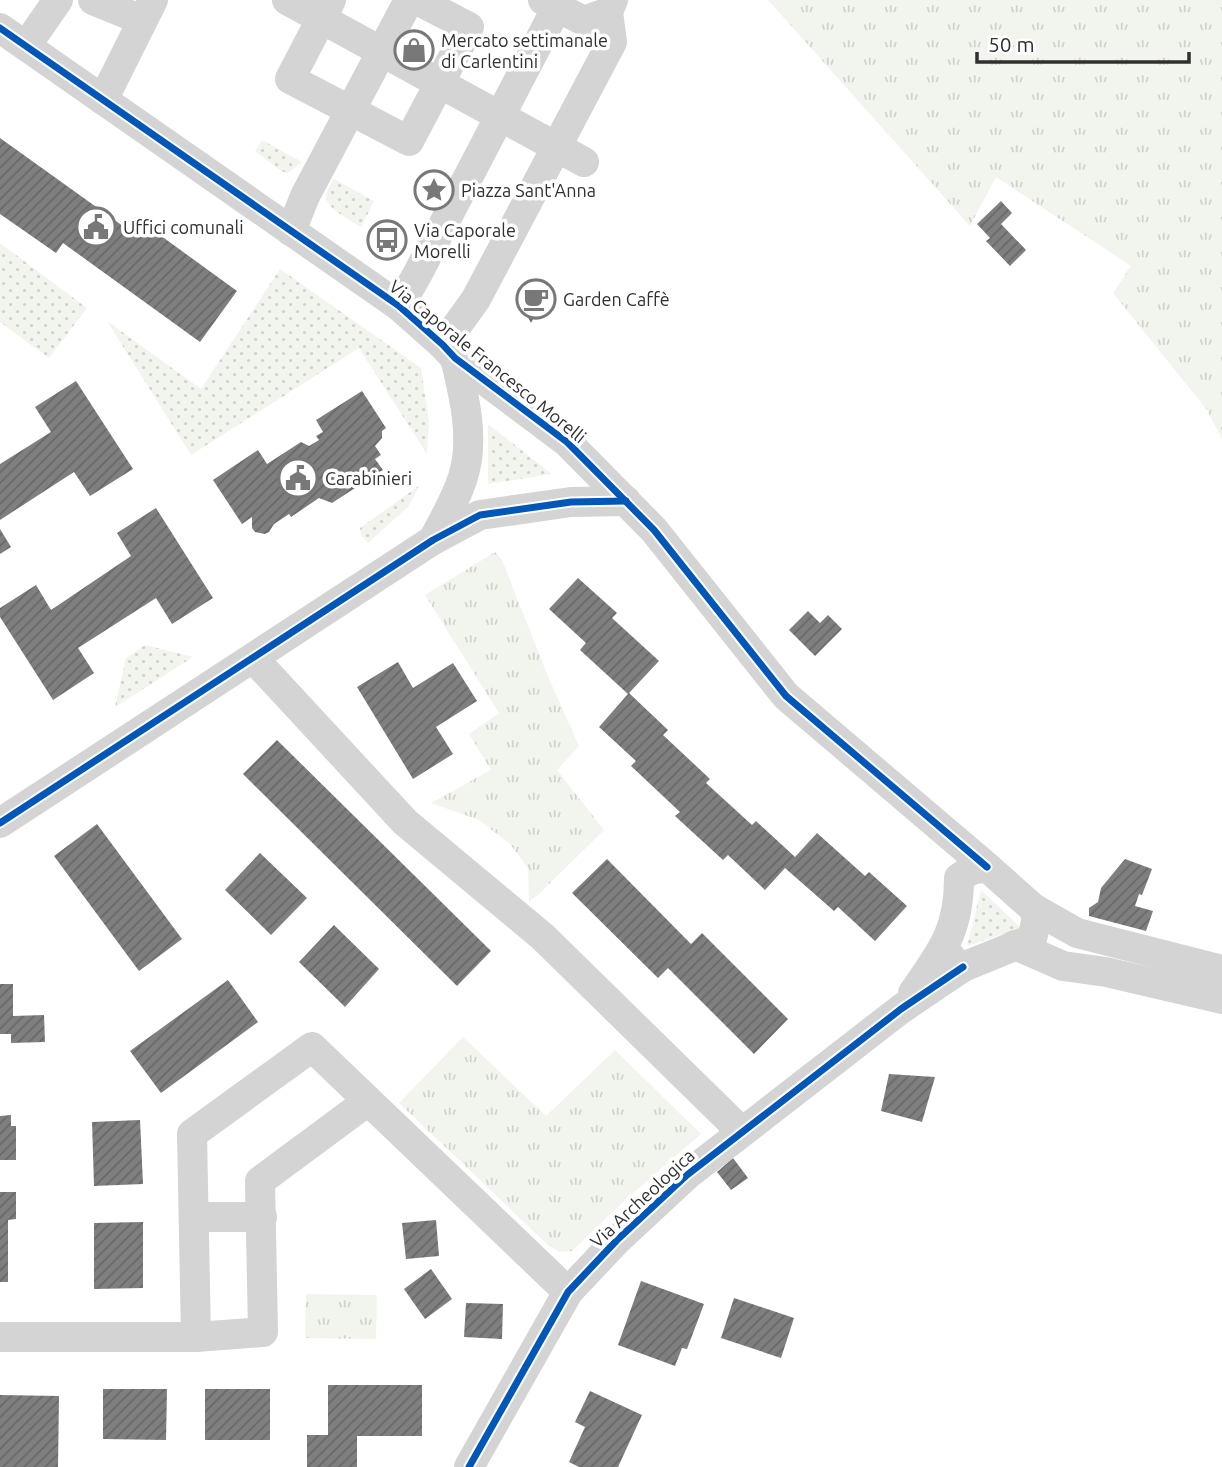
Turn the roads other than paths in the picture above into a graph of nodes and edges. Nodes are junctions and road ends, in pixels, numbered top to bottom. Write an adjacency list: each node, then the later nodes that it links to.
1 (58, 0): 11 (street)
2 (93, 0): 9 (street)
3 (288, 0): 8 (street)
4 (409, 0): 12 (street)
5 (417, 0): 13 (street)
6 (550, 4): 7 (street); 16 (street)
7 (610, 6): 17 (street)
8 (326, 9): 12 (street); 15 (street)
9 (147, 10): 14 (street)
10 (0, 28): 11 (street, Via Caporale Francesco Morelli)
11 (26, 46): 14 (street, Via Caporale Francesco Morelli)
12 (382, 51): 13 (street); 15 (street)
13 (440, 83): 15 (street); 16 (street)
14 (103, 100): 19 (street, Via Caporale Francesco Morelli)
15 (350, 111): 19 (street)
16 (500, 116): 17 (street); 20 (street)
17 (557, 147): 18 (street); 21 (street)
18 (584, 162)
19 (291, 230): 20 (street, Via Caporale Francesco Morelli)
20 (399, 306): 21 (street, Via Caporale Francesco Morelli)
21 (449, 352): 22 (street, Via Caporale Francesco Morelli); 23 (street)
22 (626, 500): 23 (street); 25 (street, Via Caporale Francesco Morelli)
23 (433, 540): 24 (street)
24 (254, 659): 26 (street); 36 (street)
25 (926, 815): 27 (street, Via Caporale Francesco Morelli); 28 (street)
26 (0, 823)
27 (987, 867): 28 (street); 29 (street, Via Caporale Francesco Morelli)
28 (960, 878): 32 (street, Via Archeologica)
29 (1033, 908): 30 (street, Via Caporale Francesco Morelli); 31 (street)
30 (1077, 933): 31 (street); 33 (street)
31 (1023, 942): 32 (street); 34 (street)
32 (954, 958): 36 (street, Via Archeologica)
33 (1222, 970)
34 (1222, 999)
35 (368, 1101): 37 (street); 38 (street); 39 (street)
36 (741, 1132): 39 (street, Via Archeologica)
37 (194, 1217): 38 (street); 41 (street)
38 (262, 1217): 41 (street)
39 (568, 1292): 42 (street, Via Archeologica)
40 (0, 1337): 41 (street)
41 (186, 1337)
42 (469, 1467)

